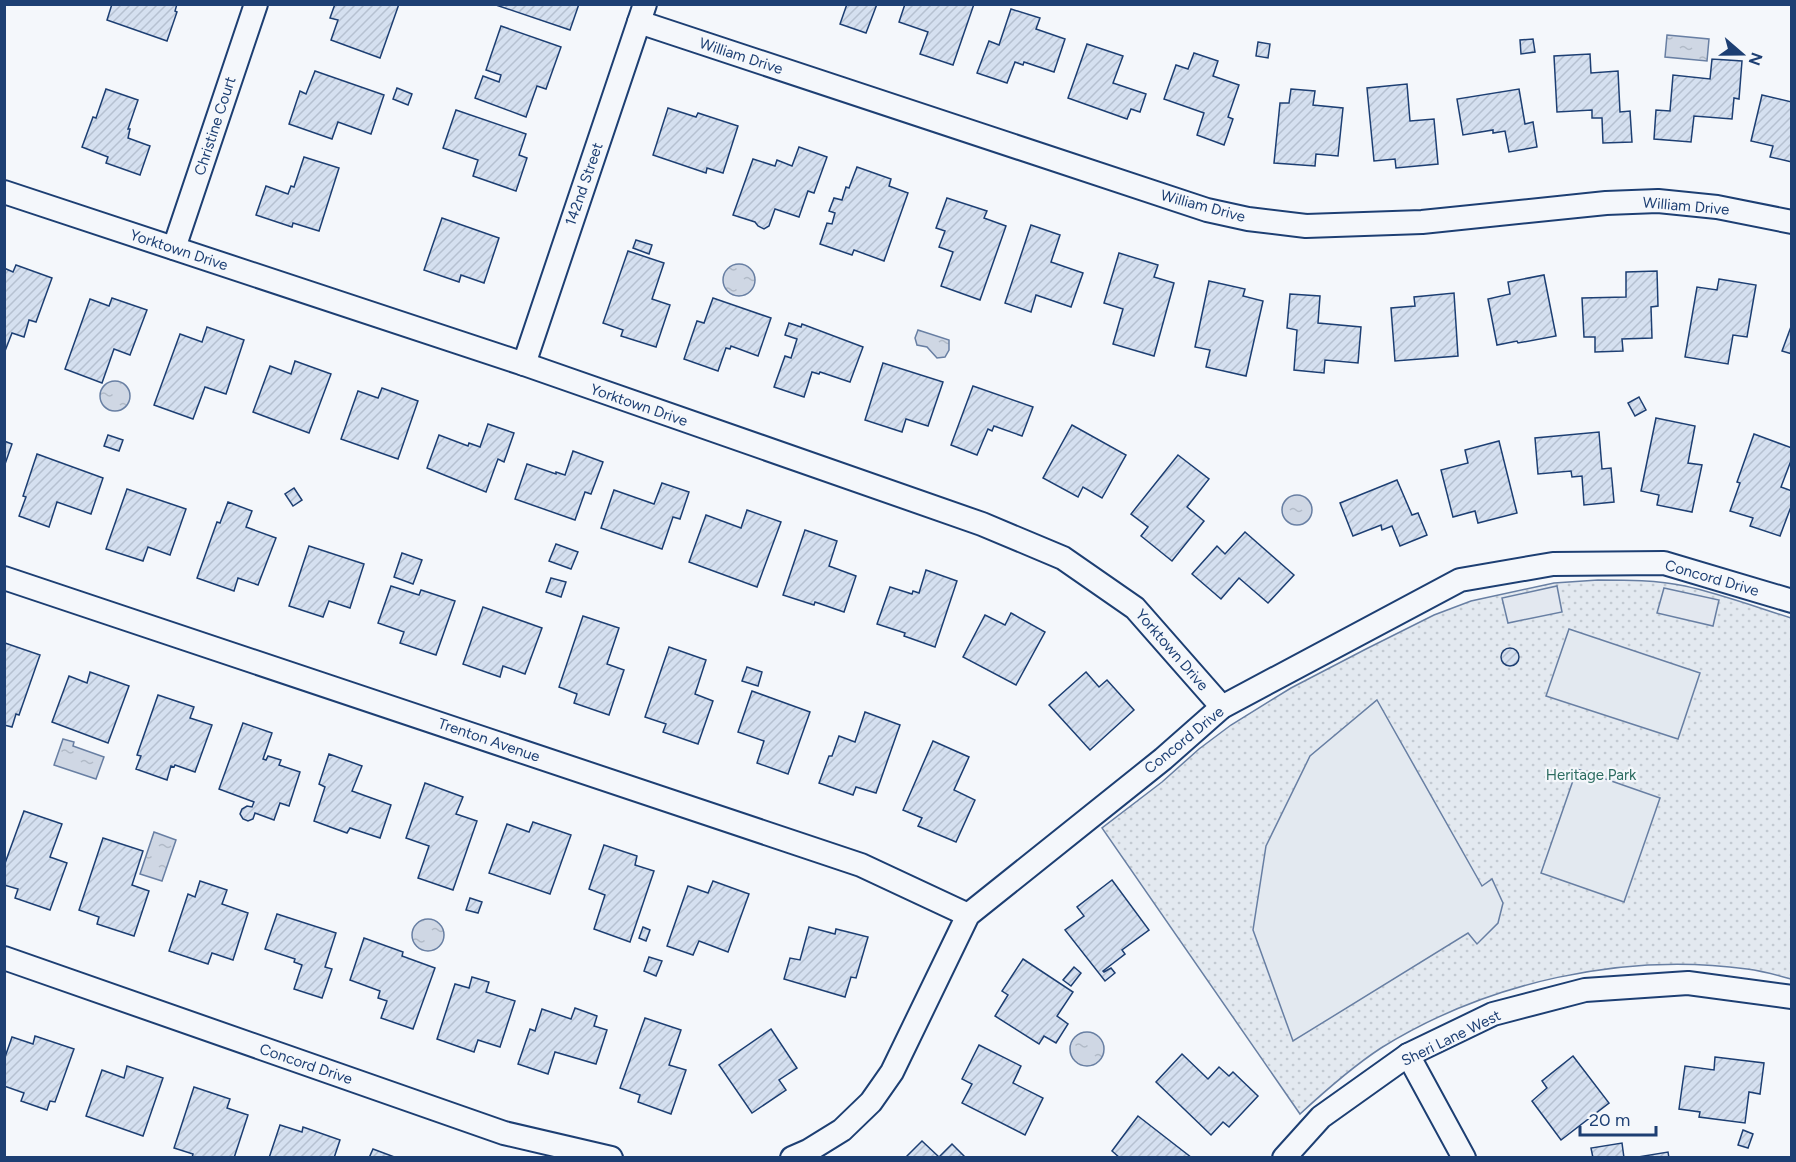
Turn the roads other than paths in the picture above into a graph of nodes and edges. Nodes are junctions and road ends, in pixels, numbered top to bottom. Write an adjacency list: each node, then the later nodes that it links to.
1 (256, 4): 5 (street, Christine Court)
2 (642, 14): 4 (street, William Drive); 6 (street, 142nd Street)
3 (4, 192): 5 (street, Yorktown Drive)
4 (1791, 222)
5 (174, 248): 6 (street, Yorktown Drive)
6 (524, 364): 9 (street, Yorktown Drive)
7 (4, 578): 10 (street, Trenton Avenue)
8 (1791, 601): 9 (street, Concord Drive)
9 (1222, 707): 10 (street, Concord Drive)
10 (968, 915): 15 (street, Concord Drive)
11 (4, 958): 14 (street, Concord Drive)
12 (1791, 997): 13 (street, Sheri Lane West)
13 (1408, 1056): 16 (street, Sheri Lane West); 17 (street)
14 (611, 1158)
15 (792, 1158)
16 (1284, 1158)
17 (1464, 1158)

